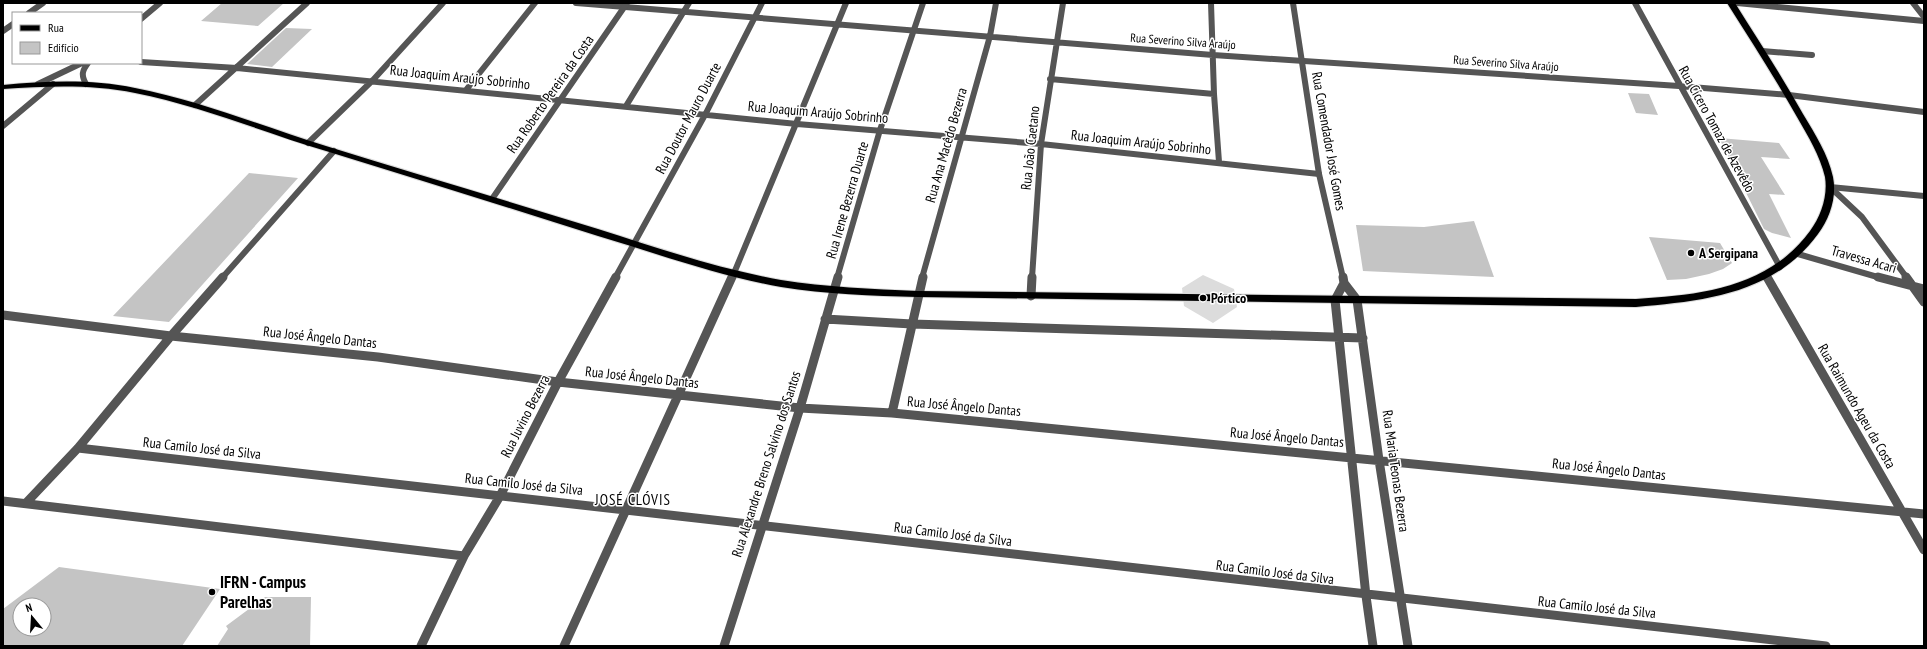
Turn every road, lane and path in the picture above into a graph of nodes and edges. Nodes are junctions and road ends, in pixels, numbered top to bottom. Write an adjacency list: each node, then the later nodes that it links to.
1 (43, 3): 20 (street)
2 (160, 3): 23 (street)
3 (307, 3): 39 (street)
4 (443, 3): 41 (street)
5 (535, 3): 47 (street)
6 (576, 3): 19 (street, Rua Severino Silva Araújo)
7 (689, 3): 21 (street)
8 (762, 3): 24 (street, Rua Doutor Mauro Duarte)
9 (846, 3): 27 (street)
10 (923, 3): 28 (street, Rua Irene Bezerra Duarte)
11 (996, 3): 30 (street, Rua Ana Macêdo Bezerra)
12 (1063, 3): 31 (street, Rua João Caetano)
13 (1210, 3): 33 (street)
14 (1293, 3): 35 (street, Rua Comendador José Gomes)
15 (1635, 3): 45 (street, Rua Cícero Tomaz de Azevêdo)
16 (1731, 3): 32 (main road)
17 (1737, 3): 25 (street)
18 (1913, 3): 22 (street)
19 (626, 5): 21 (street, Rua Severino Silva Araújo); 50 (street, Rua Roberto Pereira da Costa)
20 (30, 12)
21 (683, 12): 24 (street, Rua Severino Silva Araújo); 52 (street)
22 (1924, 17)
23 (142, 18)
24 (754, 18): 27 (street, Rua Severino Silva Araújo); 54 (street, Rua Doutor Mauro Duarte)
25 (1924, 21)
26 (12, 25): 29 (street)
27 (837, 25): 28 (street, Rua Severino Silva Araújo); 55 (street)
28 (914, 30): 30 (street, Rua Severino Silva Araújo); 57 (street, Rua Irene Bezerra Duarte)
29 (3, 31)
30 (990, 36): 31 (street, Rua Severino Silva Araújo); 58 (street, Rua Ana Macêdo Bezerra)
31 (1056, 42): 33 (street, Rua Severino Silva Araújo); 40 (street, Rua João Caetano)
32 (1762, 51): 34 (street); 49 (main road)
33 (1213, 55): 35 (street, Rua Severino Silva Araújo); 48 (street)
34 (1812, 55)
35 (1302, 60): 45 (street, Rua Severino Silva Araújo); 63 (street, Rua Comendador José Gomes)
36 (142, 62): 39 (street, Rua Joaquim Araújo Sobrinho)
37 (80, 64): 42 (street)
38 (87, 64): 44 (street)
39 (237, 68): 41 (street, Rua Joaquim Araújo Sobrinho); 51 (street)
40 (1050, 79): 48 (street); 60 (street, Rua João Caetano)
41 (373, 80): 47 (street, Rua Joaquim Araújo Sobrinho); 59 (street)
42 (38, 84): 43 (main road); 46 (main road)
43 (53, 84): 44 (main road); 56 (street)
44 (86, 84): 51 (main road)
45 (1679, 86): 49 (street, Rua Severino Silva Araújo); 69 (street, Rua Cícero Tomaz de Azevêdo)
46 (3, 87)
47 (466, 90): 50 (street, Rua Joaquim Araújo Sobrinho)
48 (1214, 94): 62 (street)
49 (1789, 95): 53 (street, Rua Severino Silva Araújo); 64 (main road)
50 (560, 99): 52 (street, Rua Joaquim Araújo Sobrinho); 66 (street, Rua Roberto Pereira da Costa)
51 (195, 105): 59 (main road)
52 (626, 106): 54 (street, Rua Joaquim Araújo Sobrinho)
53 (1924, 112)
54 (706, 113): 55 (street, Rua Joaquim Araújo Sobrinho); 67 (street, Rua Doutor Mauro Duarte)
55 (797, 124): 57 (street, Rua Joaquim Araújo Sobrinho); 70 (street)
56 (3, 126)
57 (880, 130): 58 (street, Rua Joaquim Araújo Sobrinho); 75 (street, Rua Irene Bezerra Duarte)
58 (961, 136): 60 (street, Rua Joaquim Araújo Sobrinho); 76 (street, Rua Ana Macêdo Bezerra)
59 (308, 143): 61 (main road)
60 (1041, 144): 62 (street, Rua Joaquim Araújo Sobrinho); 77 (street, Rua João Caetano)
61 (334, 151): 66 (main road); 84 (street)
62 (1219, 162): 63 (street, Rua Joaquim Araújo Sobrinho)
63 (1319, 174): 72 (street, Rua Comendador José Gomes)
64 (1830, 186): 65 (street); 68 (main road); 73 (street)
65 (1924, 196)
66 (492, 199): 67 (main road)
67 (635, 243): 70 (main road); 87 (street, Rua Juvino Bezerra)
68 (1798, 254): 69 (main road); 73 (street, Travessa Acari)
69 (1780, 267): 71 (main road)
70 (734, 273): 75 (main road); 88 (street)
71 (1766, 276): 79 (main road); 98 (street, Rua Raimundo Ageu da Costa)
72 (1344, 284): 78 (street); 79 (street, Rua Comendador José Gomes)
73 (1915, 288): 74 (street, Travessa Acari); 80 (street)
74 (1924, 289)
75 (833, 290): 76 (main road); 82 (street, Rua Alexandre Breno Salvino dos Santos)
76 (918, 294): 77 (main road); 83 (street, Rua Ana Macêdo Bezerra)
77 (1031, 296): 78 (main road)
78 (1335, 300): 79 (main road); 85 (street)
79 (1357, 300): 86 (street, Rua Maria Teonas Bezerra)
80 (1924, 302)
81 (3, 315): 84 (street, Rua José Ângelo Dantas)
82 (825, 319): 83 (street); 89 (street, Rua Alexandre Breno Salvino dos Santos)
83 (912, 324): 85 (street); 90 (street, Rua Ana Macêdo Bezerra)
84 (171, 336): 87 (street, Rua José Ângelo Dantas); 91 (street)
85 (1340, 338): 86 (street); 92 (street)
86 (1363, 338): 93 (street, Rua Maria Teonas Bezerra)
87 (558, 382): 88 (street, Rua José Ângelo Dantas); 94 (street, Rua Juvino Bezerra)
88 (679, 394): 89 (street, Rua José Ângelo Dantas); 97 (street)
89 (800, 408): 90 (street, Rua José Ângelo Dantas); 100 (street, Rua Alexandre Breno Salvino dos Santos)
90 (892, 413): 92 (street, Rua José Ângelo Dantas)
91 (78, 448): 94 (street, Rua Camilo José da Silva); 96 (street)
92 (1351, 457): 93 (street, Rua José Ângelo Dantas); 103 (street)
93 (1379, 460): 98 (street, Rua José Ângelo Dantas); 104 (street, Rua Maria Teonas Bezerra)
94 (500, 496): 97 (street, Rua Camilo José da Silva); 102 (street, Rua Juvino Bezerra)
95 (3, 501): 96 (street)
96 (26, 504): 102 (street)
97 (626, 509): 100 (street, Rua Camilo José da Silva); 106 (street)
98 (1904, 512): 99 (street, Rua José Ângelo Dantas); 101 (street, Rua Raimundo Ageu da Costa)
99 (1924, 514)
100 (762, 525): 103 (street, Rua Camilo José da Silva); 107 (street, Rua Alexandre Breno Salvino dos Santos)
101 (1924, 550)
102 (464, 556): 105 (street, Rua Juvino Bezerra)
103 (1366, 596): 104 (street, Rua Camilo José da Silva); 108 (street)
104 (1401, 600): 109 (street, Rua Maria Teonas Bezerra); 110 (street, Rua Camilo José da Silva)
105 (421, 646)
106 (564, 646)
107 (724, 646)
108 (1373, 646)
109 (1408, 646)
110 (1826, 646)

